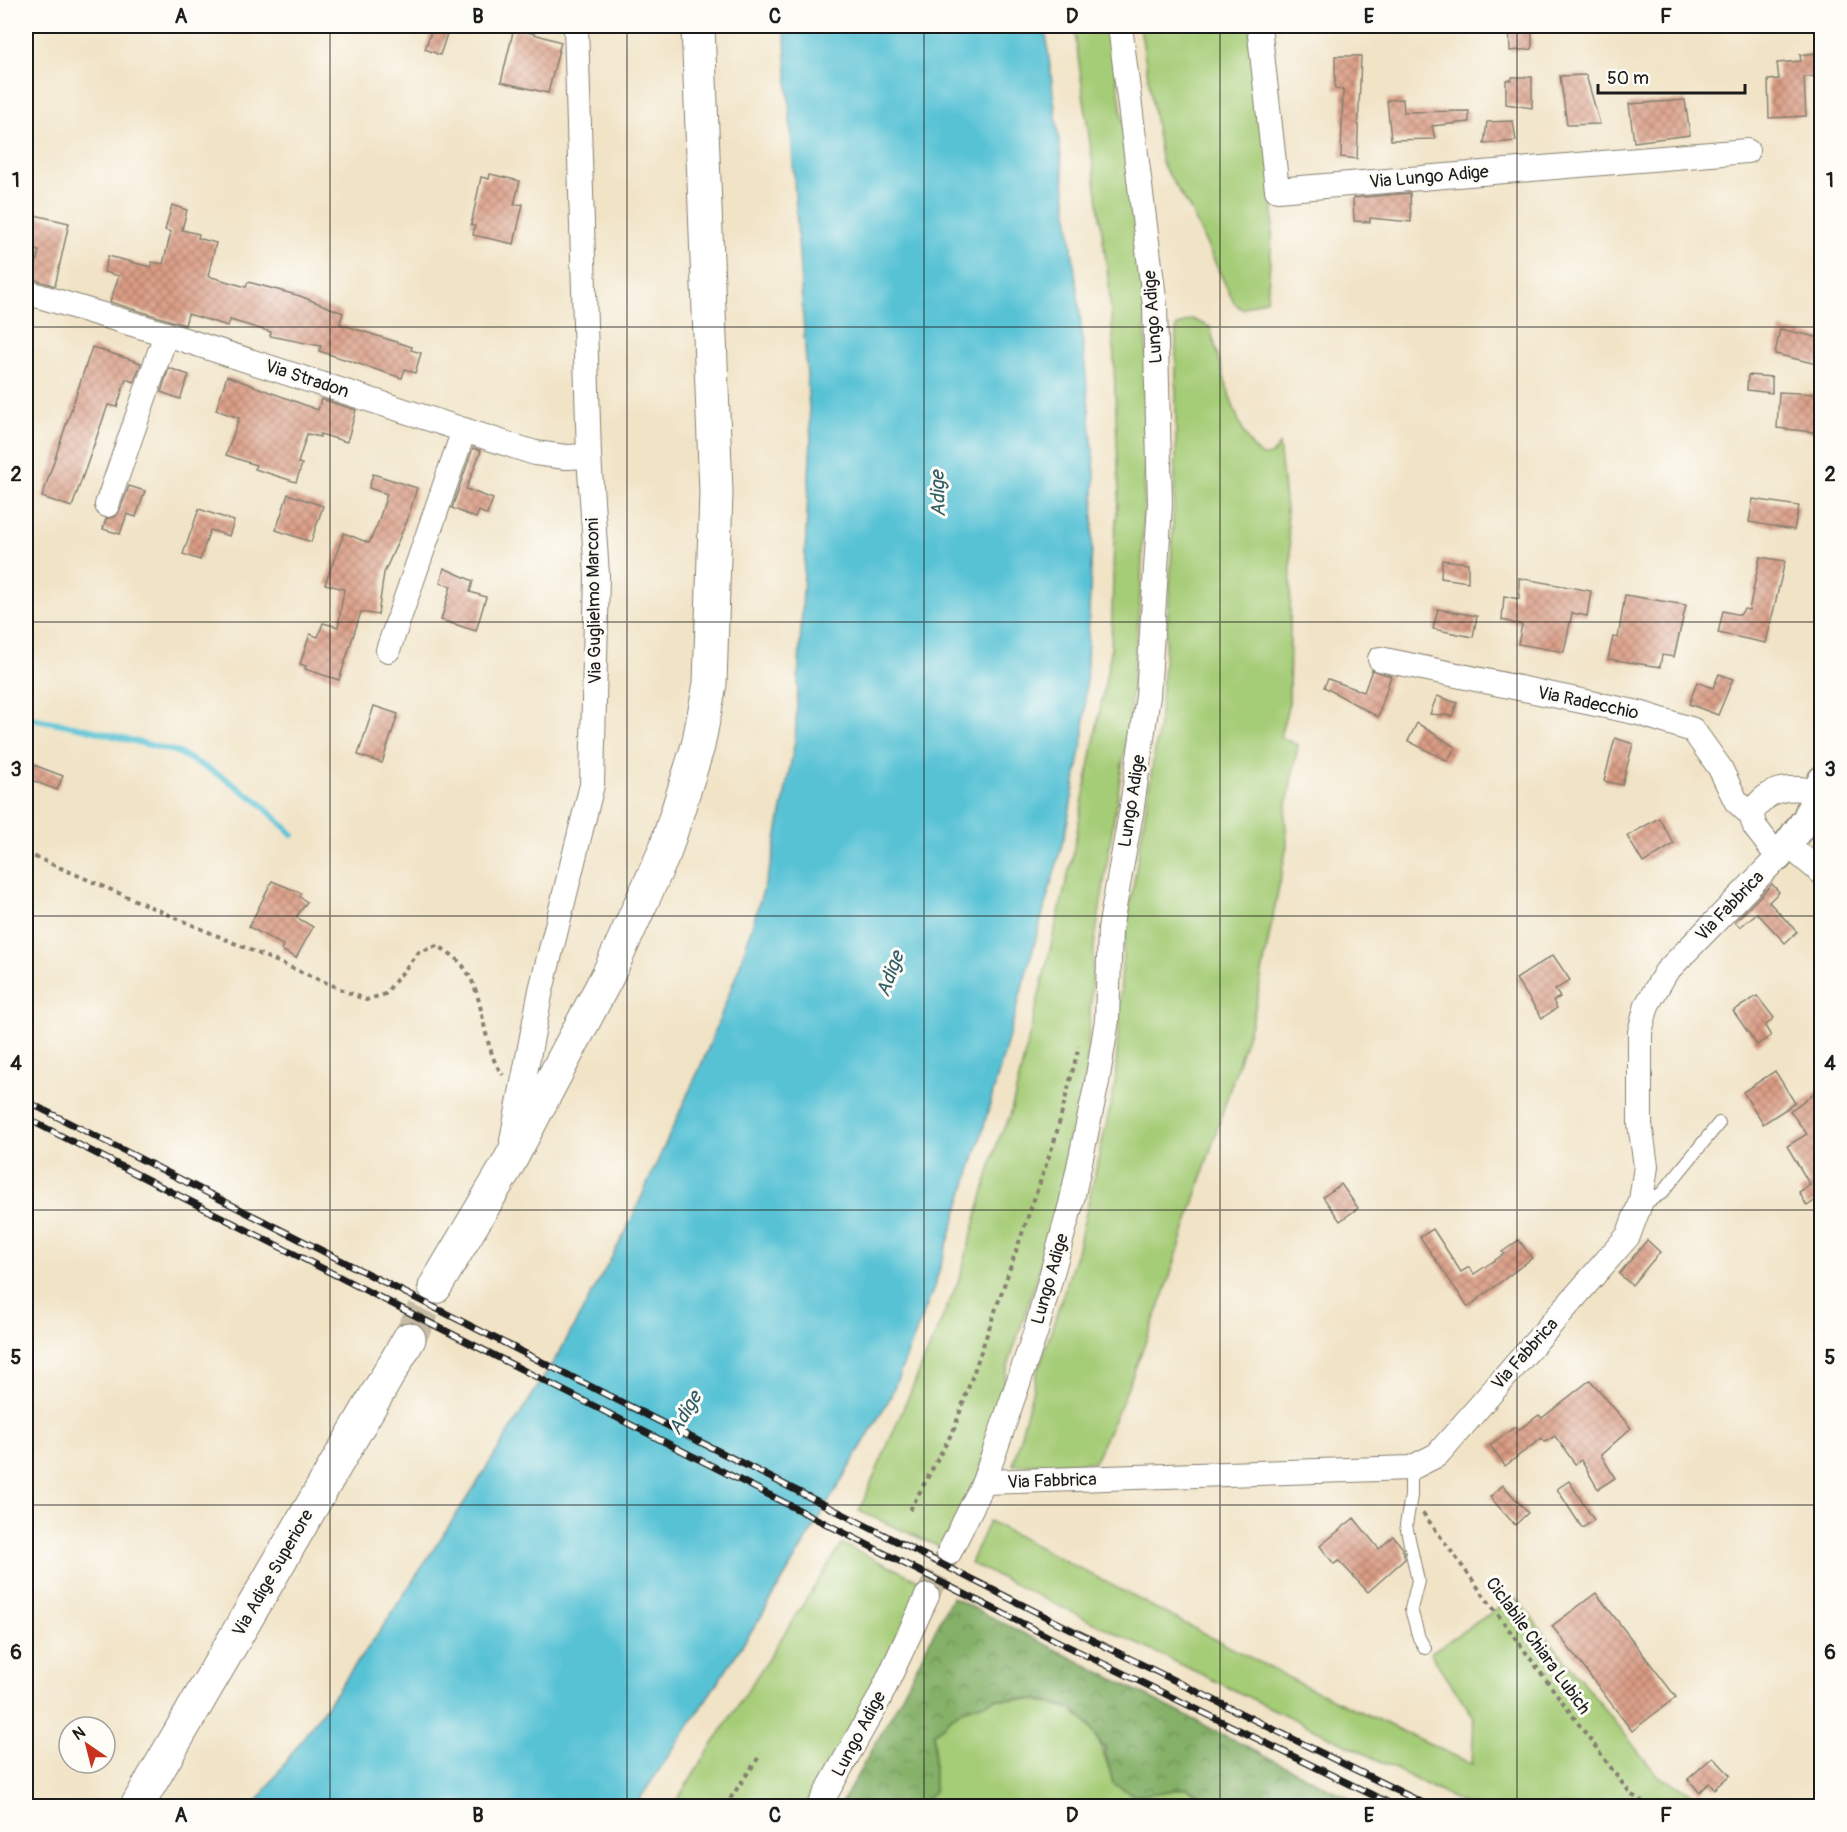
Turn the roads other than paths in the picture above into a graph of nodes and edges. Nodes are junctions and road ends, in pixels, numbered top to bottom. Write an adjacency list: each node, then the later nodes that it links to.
1 (576, 26): 9 (street, Via Guglielmo Marconi)
2 (698, 26): 18 (main road)
3 (1120, 26): 23 (street, Lungo Adige)
4 (1258, 26): 5 (street, Via Lungo Adige)
5 (1747, 151)
6 (26, 292): 7 (street, Via Stradon)
7 (166, 334): 8 (street, Via Stradon); 10 (street)
8 (464, 430): 9 (street, Via Stradon); 11 (street)
9 (590, 456): 18 (street, Via Guglielmo Marconi)
10 (107, 505)
11 (388, 650)
12 (1380, 658): 14 (street, Via Radecchio)
13 (1820, 786): 14 (street); 15 (street)
14 (1750, 814): 15 (street, Via Radecchio)
15 (1783, 851): 16 (street, Via Radecchio); 19 (street, Via Fabbrica)
16 (1821, 873)
17 (1719, 1123): 19 (lane)
18 (507, 1166): 20 (main road)
19 (1641, 1201): 22 (street, Via Fabbrica)
20 (435, 1287)
21 (409, 1339): 27 (main road, Via Adige Superiore)
22 (1411, 1468): 23 (street, Via Fabbrica); 26 (lane)
23 (984, 1482): 24 (street, Lungo Adige)
24 (949, 1553)
25 (927, 1596): 28 (street, Lungo Adige)
26 (1425, 1648)
27 (137, 1806)
28 (819, 1806)

